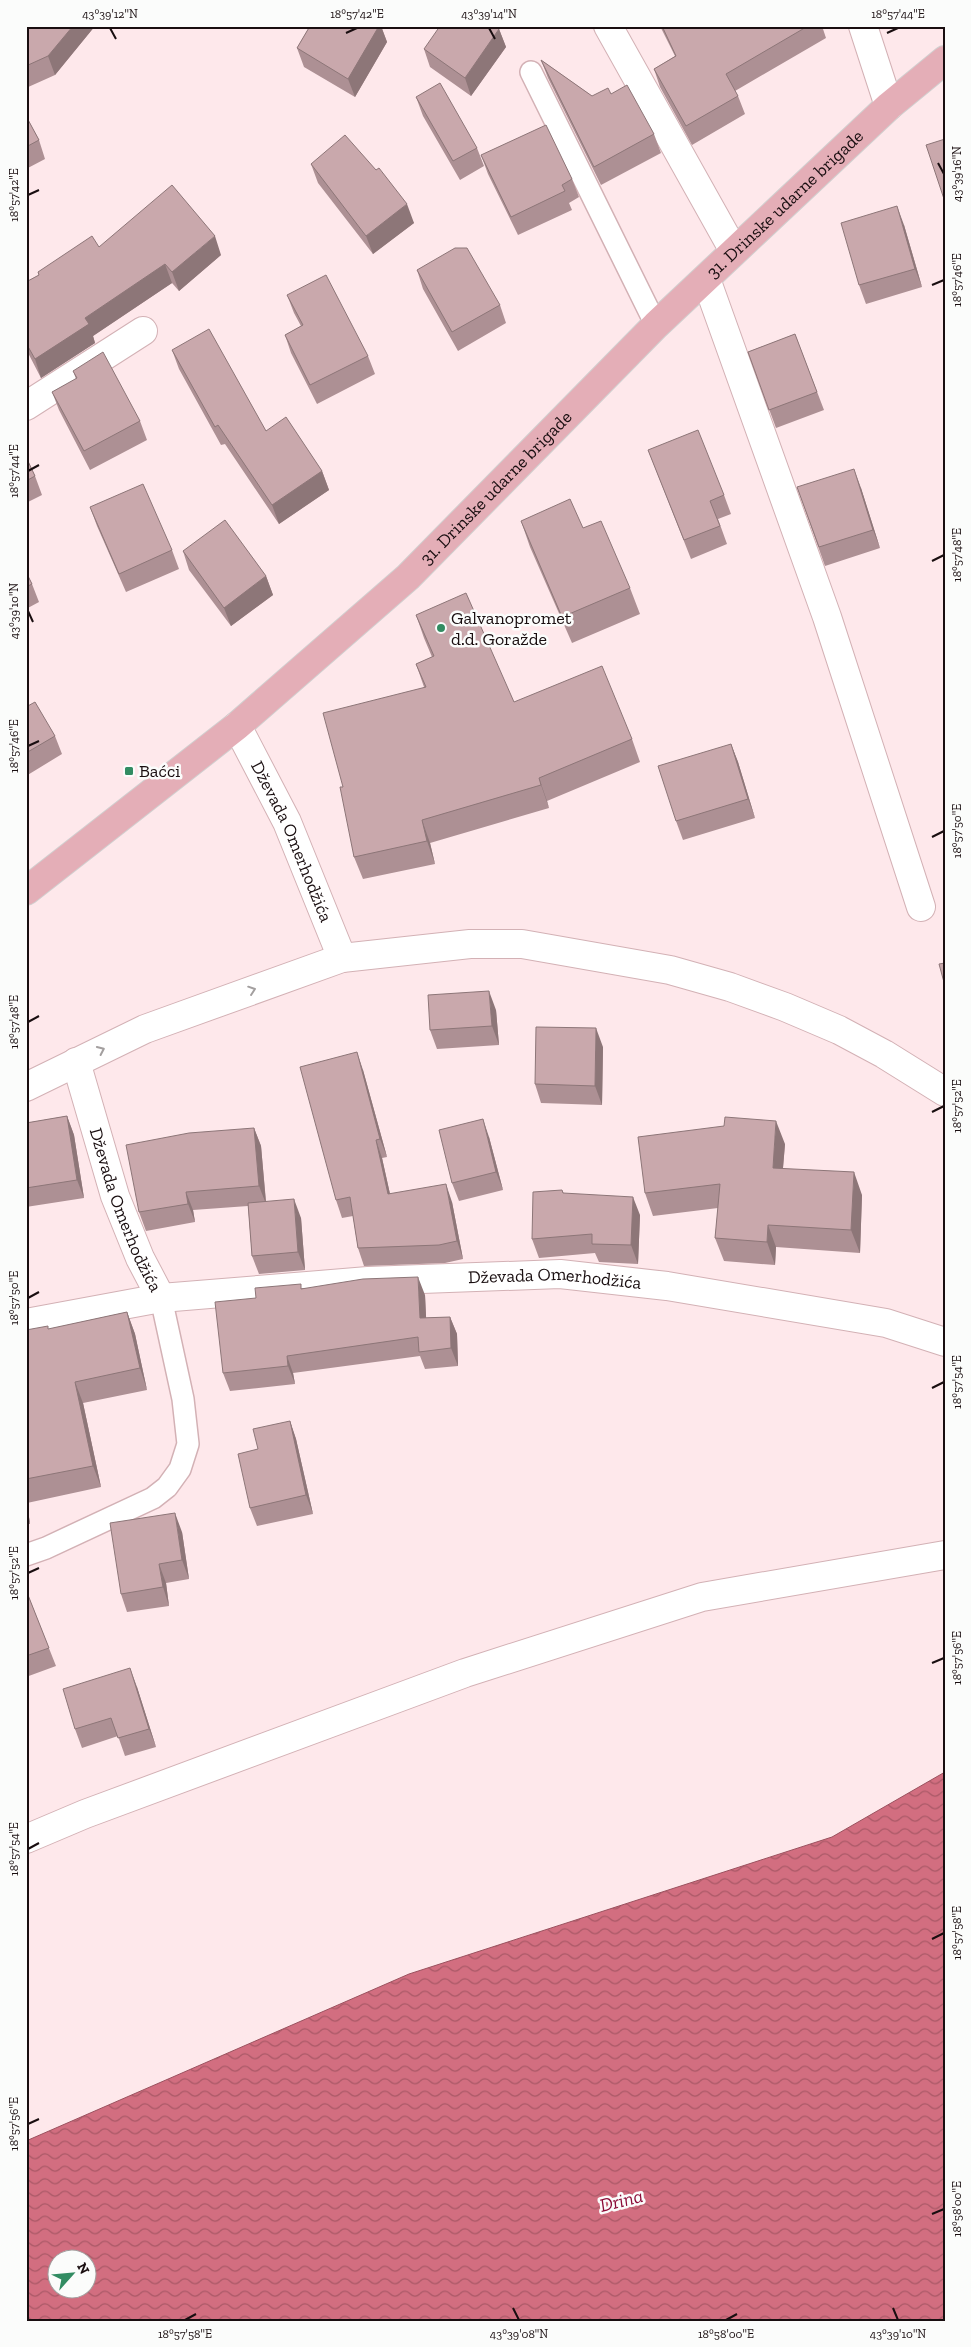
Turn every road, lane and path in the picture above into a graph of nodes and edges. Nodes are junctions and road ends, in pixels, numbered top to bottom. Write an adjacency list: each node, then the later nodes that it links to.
1 (608, 26): 6 (street)
2 (863, 26): 5 (street)
3 (945, 60): 5 (main road, 31. Drinske udarne brigade)
4 (531, 72): 8 (lane)
5 (889, 106): 6 (main road, 31. Drinske udarne brigade)
6 (734, 250): 7 (main road, 31. Drinske udarne brigade)
7 (706, 279): 8 (main road, 31. Drinske udarne brigade); 13 (street)
8 (656, 325): 11 (main road, 31. Drinske udarne brigade)
9 (143, 330): 10 (street)
10 (26, 406)
11 (237, 726): 12 (main road, 31. Drinske udarne brigade); 14 (street, Dževada Omerhodžića)
12 (26, 891)
13 (921, 908)
14 (342, 958): 15 (street, one-way to 14); 17 (street)
15 (76, 1062): 16 (street); 18 (street, Dževada Omerhodžića)
16 (26, 1087)
17 (945, 1092)
18 (161, 1298): 19 (street, Dževada Omerhodžića); 20 (street, Dževada Omerhodžića); 21 (lane)
19 (26, 1323)
20 (945, 1342)
21 (26, 1555)
22 (945, 1555): 23 (street)
23 (26, 1839)

